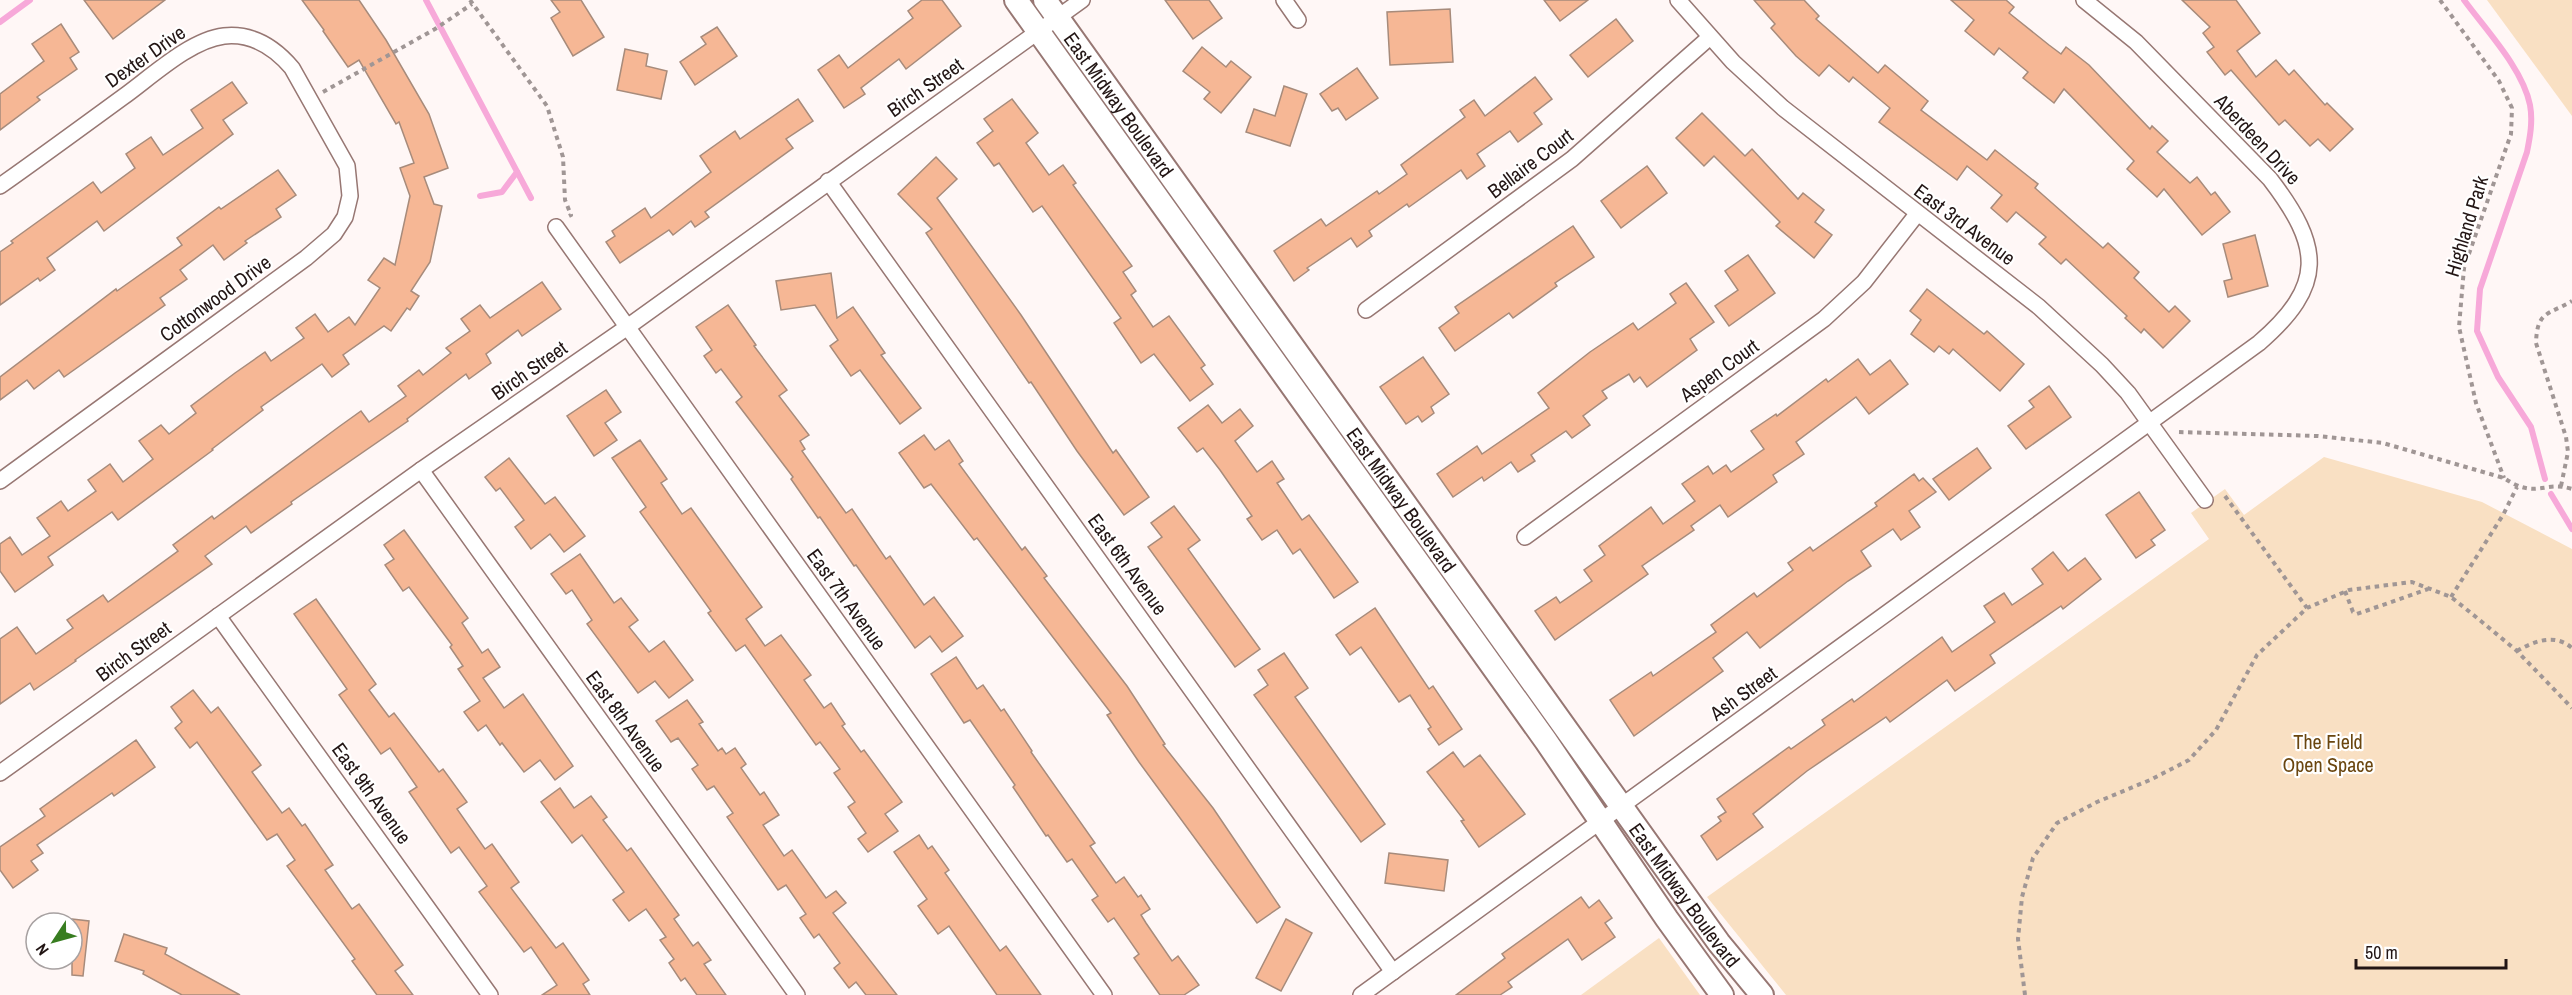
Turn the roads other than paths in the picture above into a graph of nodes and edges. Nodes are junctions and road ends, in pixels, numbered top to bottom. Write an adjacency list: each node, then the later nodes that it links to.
1 (1016, 0): 8 (main road, East Midway Boulevard)
2 (1082, 0): 6 (street, Birch Street)
3 (1284, 0): 7 (street)
4 (1678, 0): 9 (street, East 3rd Avenue)
5 (2084, 0): 17 (street, Aberdeen Drive)
6 (1051, 9): 8 (street, Birch Street); 24 (main road, East Midway Boulevard)
7 (1298, 20)
8 (1039, 32): 11 (street, Birch Street); 25 (main road, East Midway Boulevard)
9 (1710, 37): 13 (street, East 3rd Avenue); 15 (street, Bellaire Court)
10 (310, 100): 12 (street, Dexter Drive); 19 (street, Cottonwood Drive)
11 (828, 181): 16 (street, Birch Street); 26 (street, East 6th Avenue)
12 (0, 186)
13 (1917, 214): 17 (street, East 3rd Avenue); 21 (street, Aspen Court)
14 (556, 226): 16 (street, East 7th Avenue)
15 (1366, 310)
16 (626, 328): 18 (street, Birch Street); 29 (street, East 7th Avenue)
17 (2149, 423): 20 (street, East 3rd Avenue); 24 (street, Ash Street)
18 (421, 471): 22 (street, Birch Street); 28 (street, East 8th Avenue)
19 (0, 481)
20 (2205, 500)
21 (1525, 537)
22 (219, 616): 23 (street, Birch Street); 27 (street, East 9th Avenue)
23 (0, 773)
24 (1622, 807): 25 (street, Ash Street); 32 (main road, East Midway Boulevard)
25 (1602, 822): 26 (street, Ash Street); 31 (main road, East Midway Boulevard)
26 (1393, 972): 30 (street, Ash Street)
27 (490, 995)
28 (797, 995)
29 (1104, 995)
30 (1361, 995)
31 (1722, 995)
32 (1762, 995)

